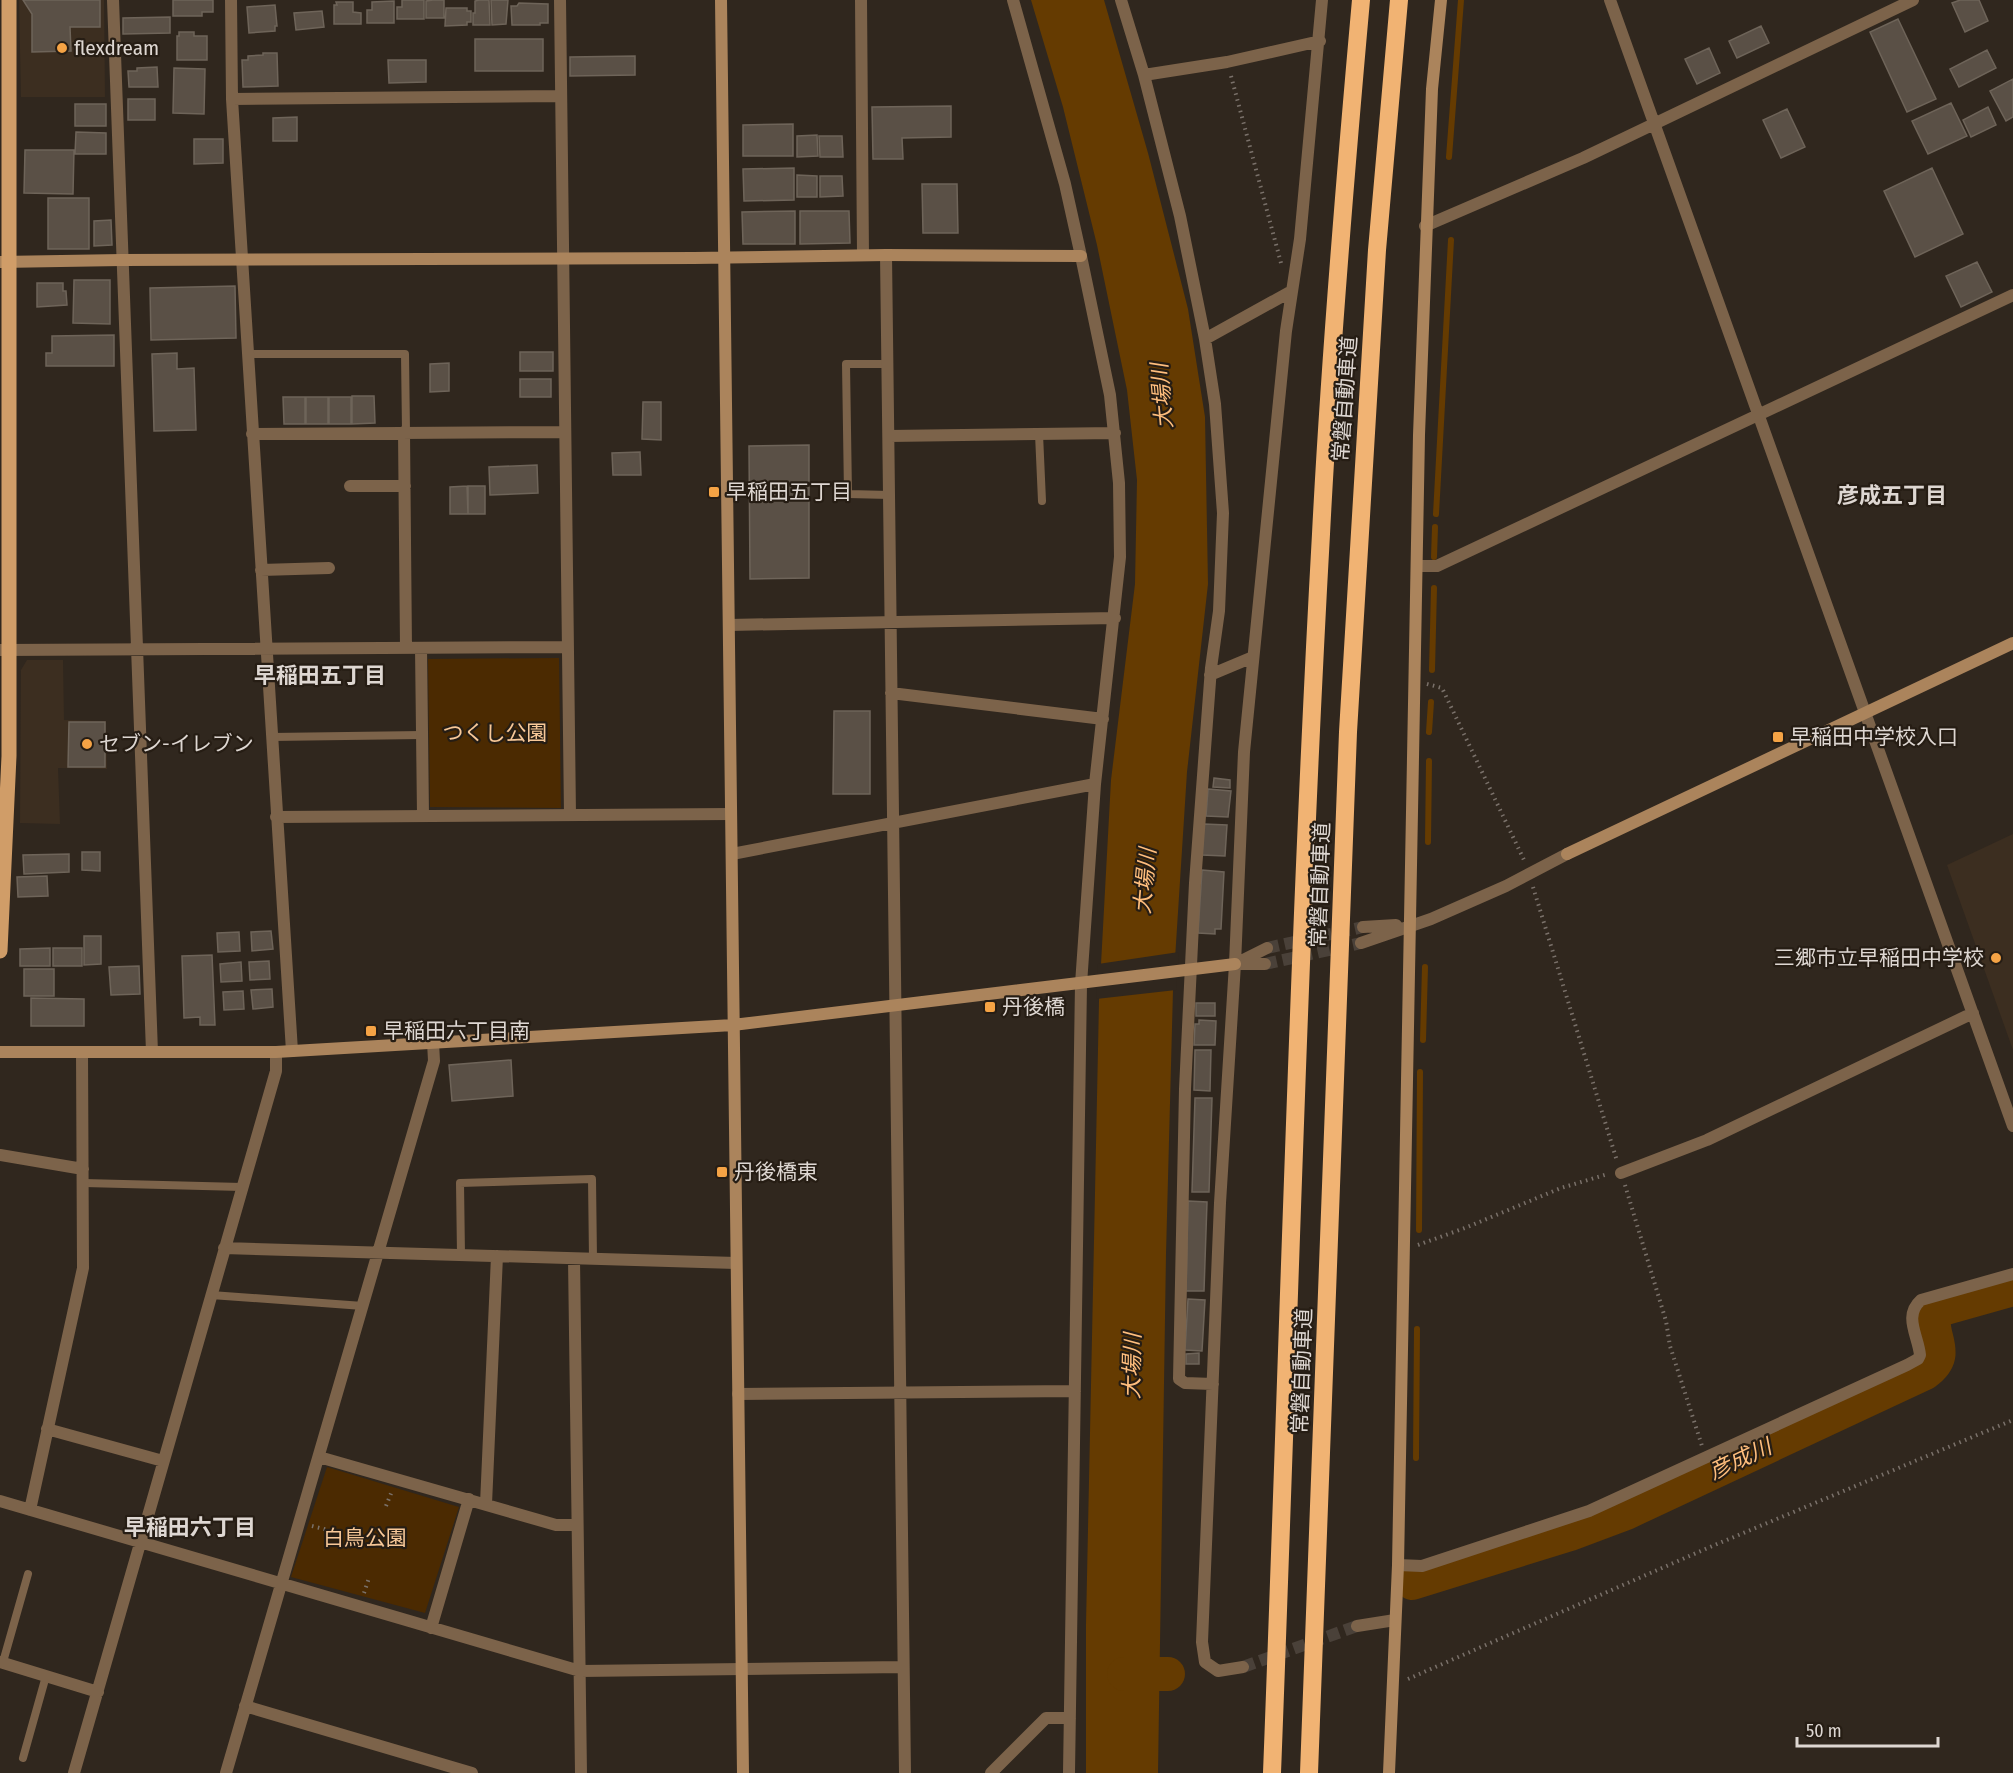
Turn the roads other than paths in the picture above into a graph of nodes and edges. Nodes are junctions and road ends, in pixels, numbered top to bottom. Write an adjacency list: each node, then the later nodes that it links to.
1 (9, 0): 20 (main road)
2 (113, 0): 27 (street)
3 (231, 0): 18 (street)
4 (560, 0): 17 (street)
5 (721, 0): 25 (street)
6 (861, 0): 22 (street)
7 (1013, 0): 24 (street)
8 (1121, 0): 16 (street)
9 (1322, 0): 15 (street)
10 (1361, 0): 145 (highway, 常磐自動車道)
11 (1399, 0): 146 (highway, 常磐自動車道)
12 (1441, 0): 21 (street)
13 (1610, 0): 19 (street)
14 (1912, 0): 19 (street)
15 (1320, 41): 16 (street); 30 (street)
16 (1144, 75): 32 (street)
17 (561, 96): 18 (street); 26 (street)
18 (232, 99): 28 (street)
19 (1654, 123): 21 (street); 35 (street)
20 (4, 194): 29 (main road)
21 (1425, 226): 46 (street)
22 (863, 255): 23 (street); 25 (street)
23 (886, 255): 24 (street); 34 (street)
24 (1082, 256): 38 (street)
25 (724, 258): 26 (street); 51 (street)
26 (563, 259): 28 (street); 37 (street)
27 (122, 260): 28 (street); 29 (street); 58 (street)
28 (243, 260): 33 (street)
29 (4, 262): 57 (main road)
30 (1290, 292): 32 (street); 59 (street)
31 (2013, 295): 35 (street)
32 (1205, 339): 60 (street)
33 (248, 354): 36 (lane); 39 (street)
34 (887, 364): 41 (street); 44 (lane)
35 (1758, 416): 46 (street); 62 (street)
36 (405, 432): 37 (street); 39 (street); 43 (street)
37 (564, 432): 53 (street)
38 (1115, 433): 40 (street); 49 (street)
39 (252, 434): 48 (street)
40 (1039, 434): 41 (street); 45 (lane)
41 (889, 436): 44 (street)
42 (350, 486): 43 (street)
43 (405, 486): 54 (street)
44 (890, 495): 50 (street)
45 (1042, 501)
46 (1417, 566): 74 (street)
47 (329, 568): 48 (street)
48 (261, 570): 56 (street)
49 (1115, 618): 50 (street); 63 (street)
50 (891, 622): 51 (street); 61 (street)
51 (729, 625): 68 (street)
52 (2013, 643): 62 (street)
53 (567, 647): 55 (street); 70 (street)
54 (406, 648): 55 (street); 56 (street)
55 (421, 648): 64 (street)
56 (266, 649): 58 (street); 65 (street)
57 (4, 650): 58 (street); 67 (main road)
58 (137, 650): 90 (street)
59 (1253, 657): 60 (street); 79 (street)
60 (1210, 675): 81 (street)
61 (891, 693): 63 (street); 72 (street)
62 (1865, 712): 74 (street); 84 (street)
63 (1103, 719): 66 (street)
64 (422, 735): 65 (lane); 69 (street)
65 (272, 736): 71 (street)
66 (1095, 784): 72 (street); 82 (street)
67 (4, 799): 78 (main road)
68 (731, 814): 70 (street); 73 (street)
69 (423, 815): 70 (street); 71 (street)
70 (570, 815)
71 (276, 817): 87 (street)
72 (893, 823): 73 (street); 83 (street)
73 (732, 854): 85 (street)
74 (1410, 925): 75 (street); 76 (street); 121 (street)
75 (1363, 927)
76 (1361, 943)
77 (1267, 948): 79 (street)
78 (0, 951)
79 (1235, 964): 80 (street); 81 (street); 108 (street)
80 (1265, 964)
81 (1187, 971): 82 (street); 108 (street)
82 (1086, 983): 83 (street); 109 (street)
83 (896, 1005): 85 (street); 111 (street)
84 (1973, 1012): 92 (street); 95 (street)
85 (733, 1025): 86 (street); 104 (street)
86 (433, 1042): 87 (street); 99 (street)
87 (292, 1051): 91 (street)
88 (0, 1052): 89 (street)
89 (82, 1052): 90 (street); 94 (street)
90 (152, 1052): 91 (street)
91 (276, 1052): 97 (street)
92 (2013, 1126)
93 (0, 1155): 94 (street)
94 (83, 1169): 96 (street)
95 (1620, 1172)
96 (84, 1183): 97 (lane); 112 (street)
97 (242, 1187): 98 (street)
98 (224, 1248): 99 (street); 106 (street)
99 (378, 1254): 100 (street); 107 (street)
100 (461, 1255): 101 (street); 103 (lane)
101 (496, 1257): 102 (street); 117 (street)
102 (574, 1259): 103 (street); 119 (street)
103 (593, 1259): 104 (street)
104 (736, 1263): 110 (street)
105 (2013, 1274): 121 (street)
106 (211, 1295): 107 (lane); 114 (street)
107 (363, 1306): 113 (street)
108 (1213, 1384): 129 (street)
109 (1075, 1391): 111 (street); 135 (street)
110 (738, 1394): 111 (street); 130 (street)
111 (900, 1394): 128 (street)
112 (47, 1428): 114 (street); 118 (street)
113 (319, 1457): 115 (street); 123 (street)
114 (163, 1461): 120 (street)
115 (469, 1499): 117 (street); 126 (street)
116 (0, 1501): 118 (street)
117 (486, 1504): 119 (street)
118 (30, 1510): 120 (street)
119 (577, 1525): 131 (street)
120 (140, 1542): 123 (street); 133 (street)
121 (1398, 1565): 124 (street)
122 (28, 1574): 127 (lane)
123 (281, 1585): 126 (street); 134 (street)
124 (1395, 1620): 125 (street); 147 (street)
125 (1357, 1626)
126 (431, 1628): 131 (street)
127 (2, 1662): 132 (street)
128 (903, 1667): 130 (street); 142 (street)
129 (1243, 1667)
130 (742, 1670): 131 (street); 141 (street)
131 (580, 1671): 140 (street)
132 (46, 1676): 133 (street); 136 (lane)
133 (98, 1692): 137 (street)
134 (246, 1706): 138 (street); 139 (street)
135 (1070, 1718): 143 (street); 144 (street)
136 (23, 1758)
137 (74, 1773)
138 (226, 1773)
139 (472, 1773)
140 (581, 1773)
141 (743, 1773)
142 (905, 1773)
143 (991, 1773)
144 (1069, 1773)
145 (1272, 1773)
146 (1310, 1773)
147 (1389, 1773)

